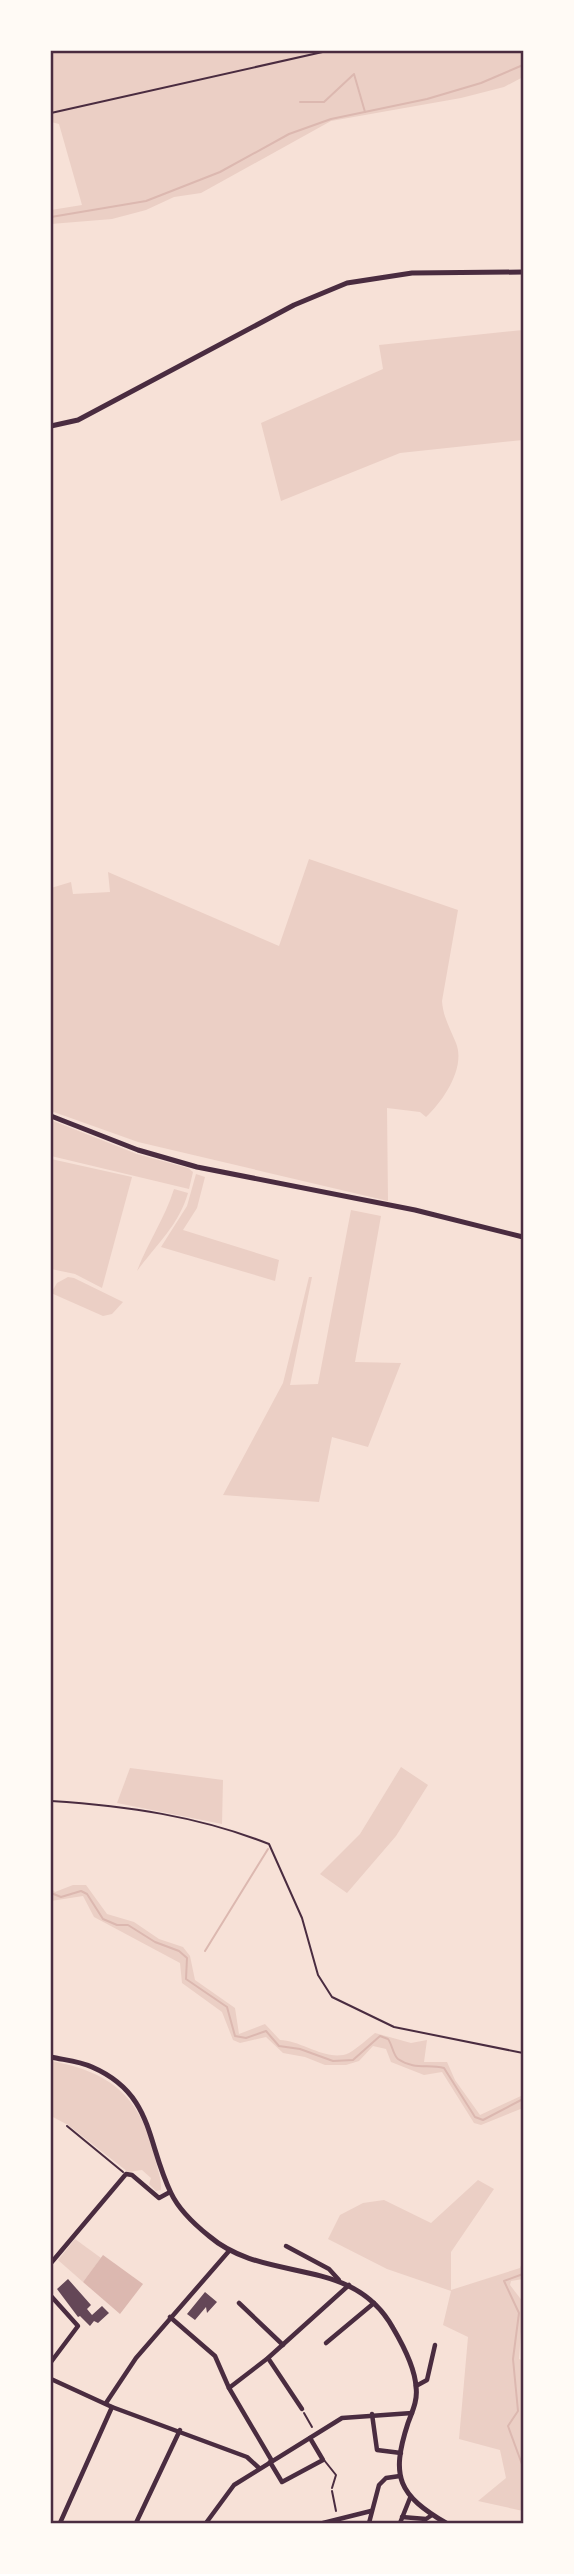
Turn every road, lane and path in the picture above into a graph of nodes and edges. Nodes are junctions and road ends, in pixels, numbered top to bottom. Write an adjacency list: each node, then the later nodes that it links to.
1 (327, 51): 2 (path)
2 (51, 113)
3 (523, 272): 4 (main road)
4 (51, 426)
5 (51, 1116): 6 (main road)
6 (523, 1237)
7 (51, 1801): 8 (path)
8 (523, 2053)
9 (51, 2057): 12 (main road)
10 (67, 2126): 11 (path)
11 (126, 2174): 12 (street); 15 (street)
12 (170, 2192): 14 (main road)
13 (286, 2246): 16 (street)
14 (229, 2251): 16 (main road); 21 (street)
15 (51, 2263)
16 (339, 2280): 17 (main road)
17 (350, 2285): 19 (main road); 23 (street)
18 (51, 2296): 26 (street)
19 (375, 2302): 22 (street); 28 (main road)
20 (239, 2303): 23 (street)
21 (170, 2317): 29 (street); 30 (street)
22 (326, 2343)
23 (283, 2345): 25 (street)
24 (435, 2345): 28 (street)
25 (268, 2358): 29 (street); 32 (street)
26 (51, 2362)
27 (51, 2379): 30 (street)
28 (416, 2386): 33 (main road)
29 (229, 2388): 40 (street)
30 (106, 2403): 31 (street)
31 (112, 2407): 36 (street); 49 (street)
32 (302, 2409): 35 (path)
33 (412, 2413): 34 (street); 38 (main road)
34 (372, 2414): 37 (street); 38 (street)
35 (313, 2427)
36 (180, 2430): 41 (street); 50 (street)
37 (310, 2438): 39 (street); 40 (street)
38 (401, 2453): 42 (main road)
39 (323, 2460): 40 (street); 43 (lane)
40 (271, 2461): 41 (street)
41 (259, 2468): 51 (street)
42 (400, 2476): 44 (main road); 46 (street)
43 (332, 2488): 45 (path)
44 (410, 2498): 47 (main road); 48 (street)
45 (336, 2511)
46 (371, 2511): 52 (street); 53 (street)
47 (432, 2515): 48 (street); 54 (main road)
48 (401, 2520)
49 (60, 2523)
50 (136, 2523)
51 (206, 2523)
52 (323, 2523)
53 (369, 2523)
54 (446, 2523)

